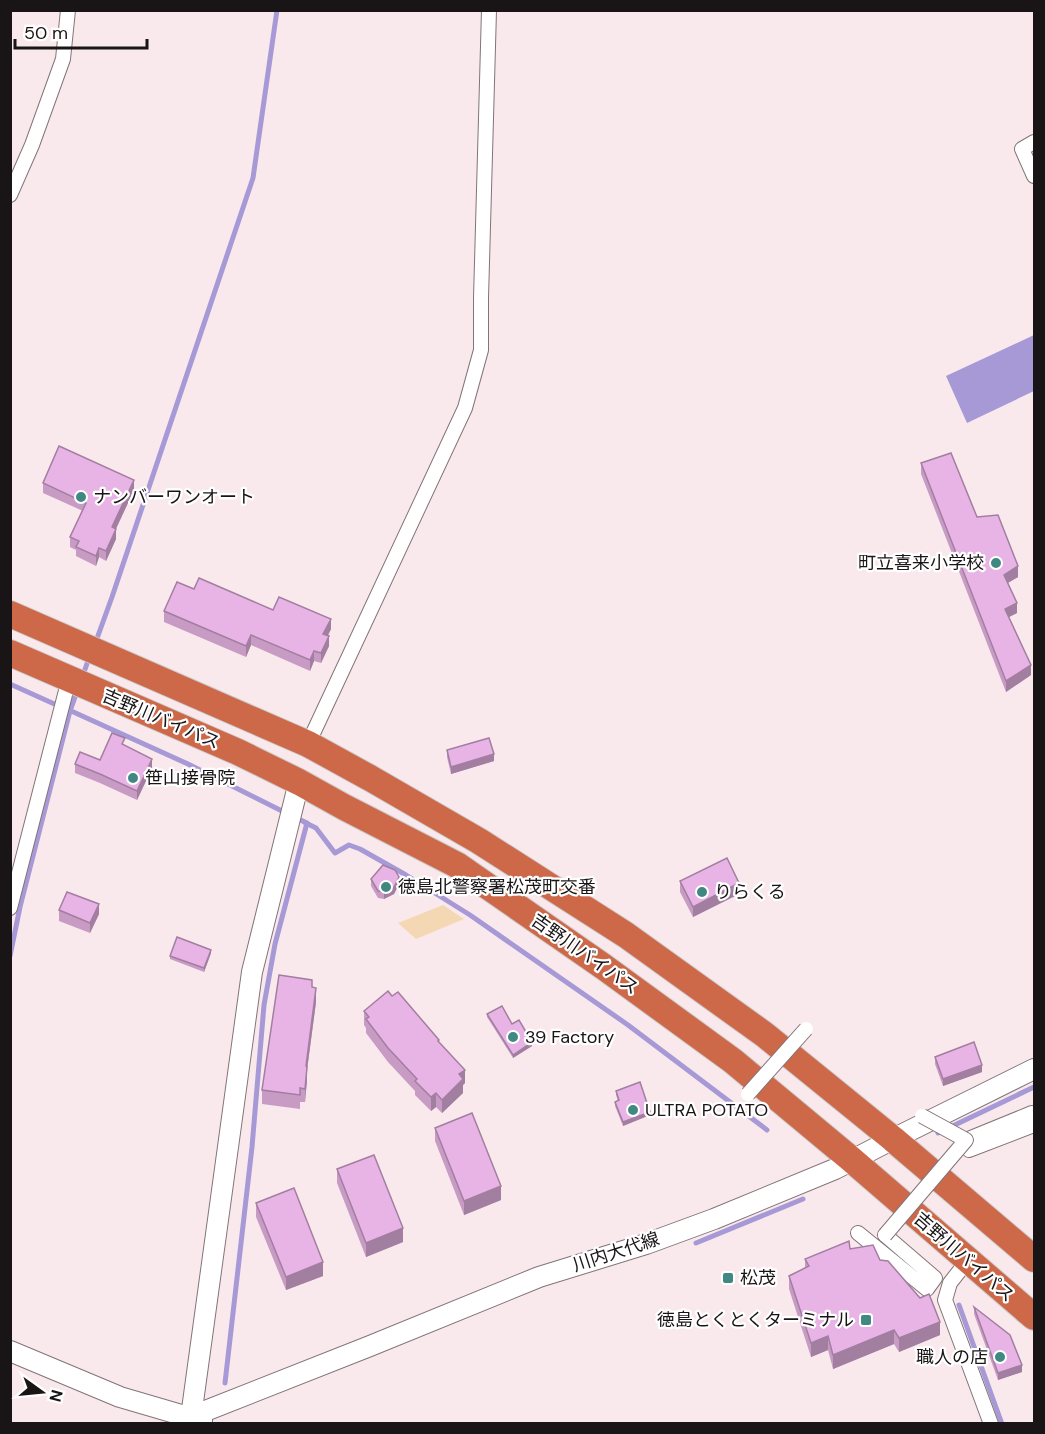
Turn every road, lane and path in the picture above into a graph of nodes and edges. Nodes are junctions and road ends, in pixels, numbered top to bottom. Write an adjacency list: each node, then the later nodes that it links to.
1 (68, 10): 5 (street)
2 (489, 10): 9 (street)
3 (1035, 142): 4 (street)
4 (1035, 176)
5 (10, 195)
6 (10, 614): 9 (highway, 吉野川バイパス)
7 (10, 653): 8 (highway, 吉野川バイパス)
8 (69, 679): 10 (highway, 吉野川バイパス); 11 (street)
9 (308, 744): 16 (highway, 吉野川バイパス)
10 (299, 782): 17 (highway, 吉野川バイパス); 23 (main road)
11 (10, 908)
12 (806, 1029): 14 (street, bridge)
13 (1035, 1069): 16 (main road, 川内大代線)
14 (748, 1094)
15 (922, 1116): 18 (street, bridge)
16 (893, 1139): 17 (main road, 川内大代線); 19 (highway, 吉野川バイパス)
17 (852, 1160): 20 (highway, 吉野川バイパス); 23 (main road, 川内大代線)
18 (858, 1233)
19 (1035, 1259)
20 (968, 1260): 21 (highway, 吉野川バイパス); 24 (street)
21 (1035, 1317)
22 (10, 1352): 23 (main road)
23 (196, 1421)
24 (991, 1424)

